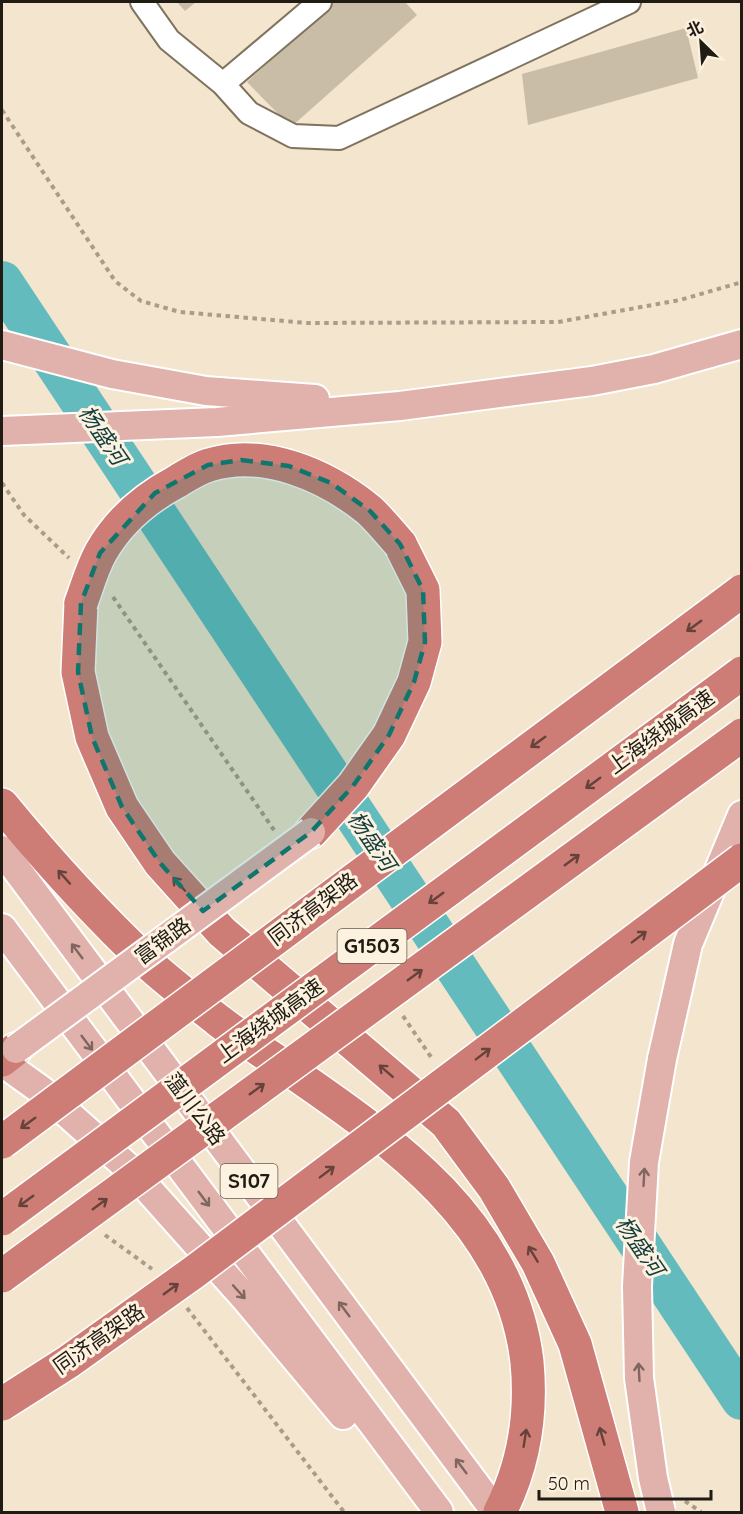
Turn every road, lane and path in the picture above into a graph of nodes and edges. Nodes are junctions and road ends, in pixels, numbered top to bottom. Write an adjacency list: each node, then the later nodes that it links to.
1 (142, 2): 4 (street)
2 (320, 2): 4 (street)
3 (629, 2): 4 (street)
4 (223, 84)
5 (2, 110): 6 (path)
6 (741, 282)
7 (741, 344): 9 (main road)
8 (2, 345): 9 (main road)
9 (400, 406): 10 (main road)
10 (2, 431)
11 (741, 591): 21 (highway, 同济高架路, one-way to 21, bridge)
12 (741, 673): 22 (highway, 上海绕城高速 / G1503, one-way to 22, bridge)
13 (741, 735): 25 (highway, G1503, one-way to 13, bridge)
14 (2, 805): 31 (highway, one-way to 14)
15 (741, 815): 33 (main road, one-way to 15, bridge)
16 (311, 832): 20 (main road, 富锦路, bridge); 32 (highway, one-way to 16, bridge)
17 (2, 850): 31 (main road, 蕰川公路 / S107, one-way to 17)
18 (741, 860): 27 (highway, 同济高架路, one-way to 18, bridge)
19 (2, 928): 30 (main road, S107, one-way to 30)
20 (6, 1057): 29 (main road, one-way to 29)
21 (2, 1142)
22 (2, 1219)
23 (101, 1232): 24 (path)
24 (154, 1271)
25 (2, 1276)
26 (182, 1302): 28 (path)
27 (2, 1404)
28 (344, 1512)
29 (425, 1512)
30 (439, 1512)
31 (498, 1512)
32 (622, 1512)
33 (662, 1512)

